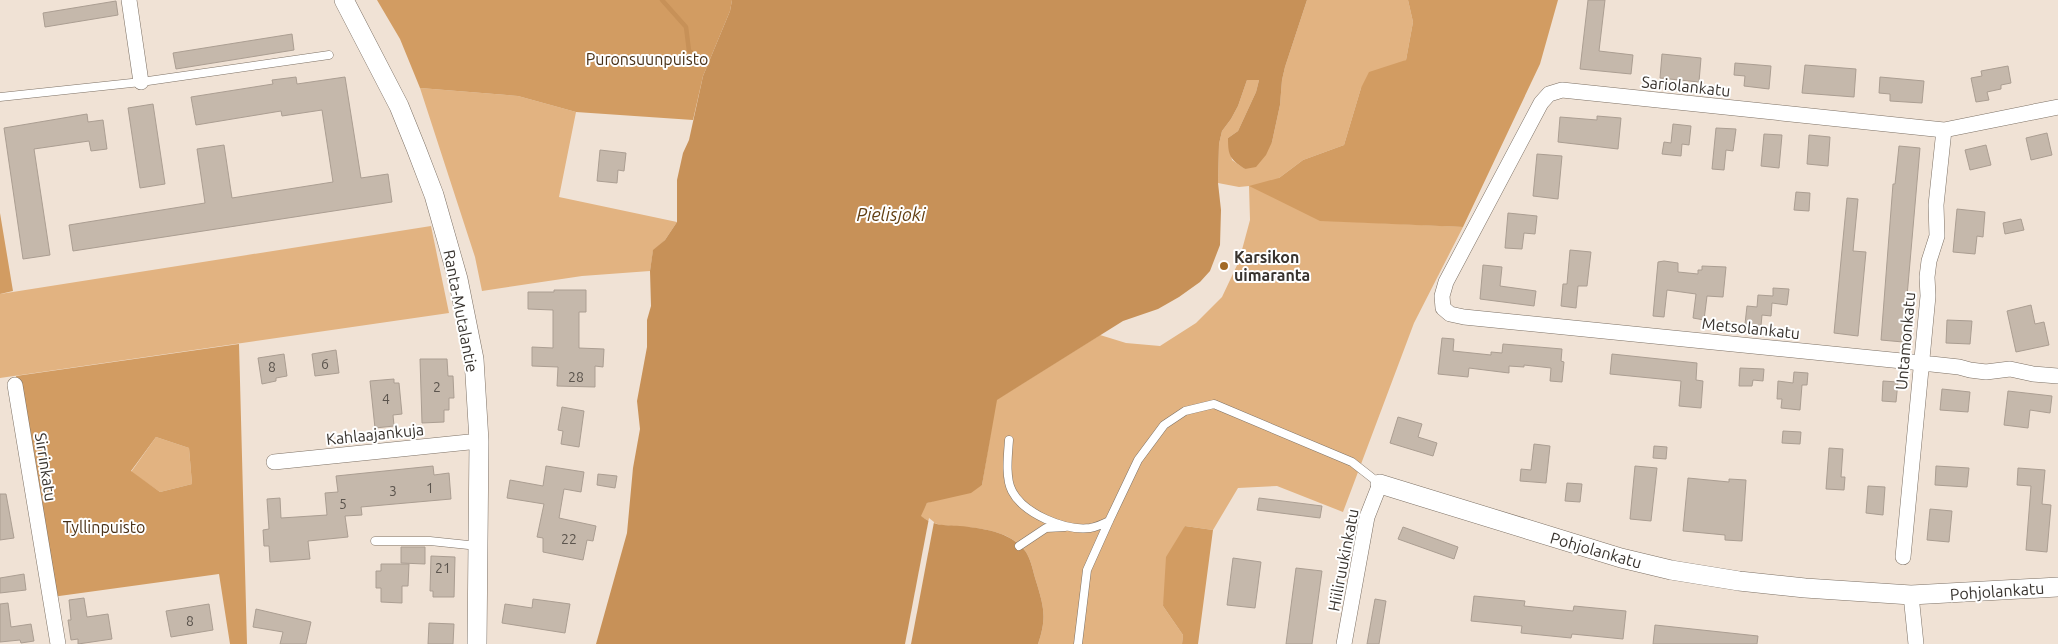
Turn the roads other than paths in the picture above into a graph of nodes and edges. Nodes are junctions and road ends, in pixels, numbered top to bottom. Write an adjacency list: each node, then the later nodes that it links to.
1 (129, 0): 4 (street)
2 (344, 0): 13 (street, Ranta-Mutalantie)
3 (329, 55): 4 (lane)
4 (141, 82): 5 (lane)
5 (0, 97)
6 (2058, 107): 7 (street, Sariolankatu)
7 (1944, 130): 8 (street, Sariolankatu); 9 (street, Untamonkatu)
8 (1443, 308): 9 (street, Metsolankatu)
9 (1922, 363): 10 (street, Metsolankatu); 21 (street, Untamonkatu)
10 (2058, 376)
11 (15, 385): 24 (street, Sirrinkatu)
12 (1009, 440): 17 (lane)
13 (479, 441): 14 (street, Kahlaajankuja); 19 (street, Ranta-Mutalantie)
14 (274, 462)
15 (1380, 484): 16 (lane, Pohjolankatu); 23 (street, Pohjolankatu); 27 (street, Hiiliruukinkatu)
16 (1108, 522): 17 (lane); 26 (lane, Pohjolankatu)
17 (1067, 527): 20 (lane)
18 (375, 542): 19 (lane)
19 (478, 546): 25 (street, Ranta-Mutalantie)
20 (1019, 546)
21 (1902, 556)
22 (2058, 587): 23 (street, Pohjolankatu)
23 (1911, 595): 28 (street)
24 (58, 644)
25 (477, 644)
26 (1078, 644)
27 (1344, 644)
28 (1916, 644)

